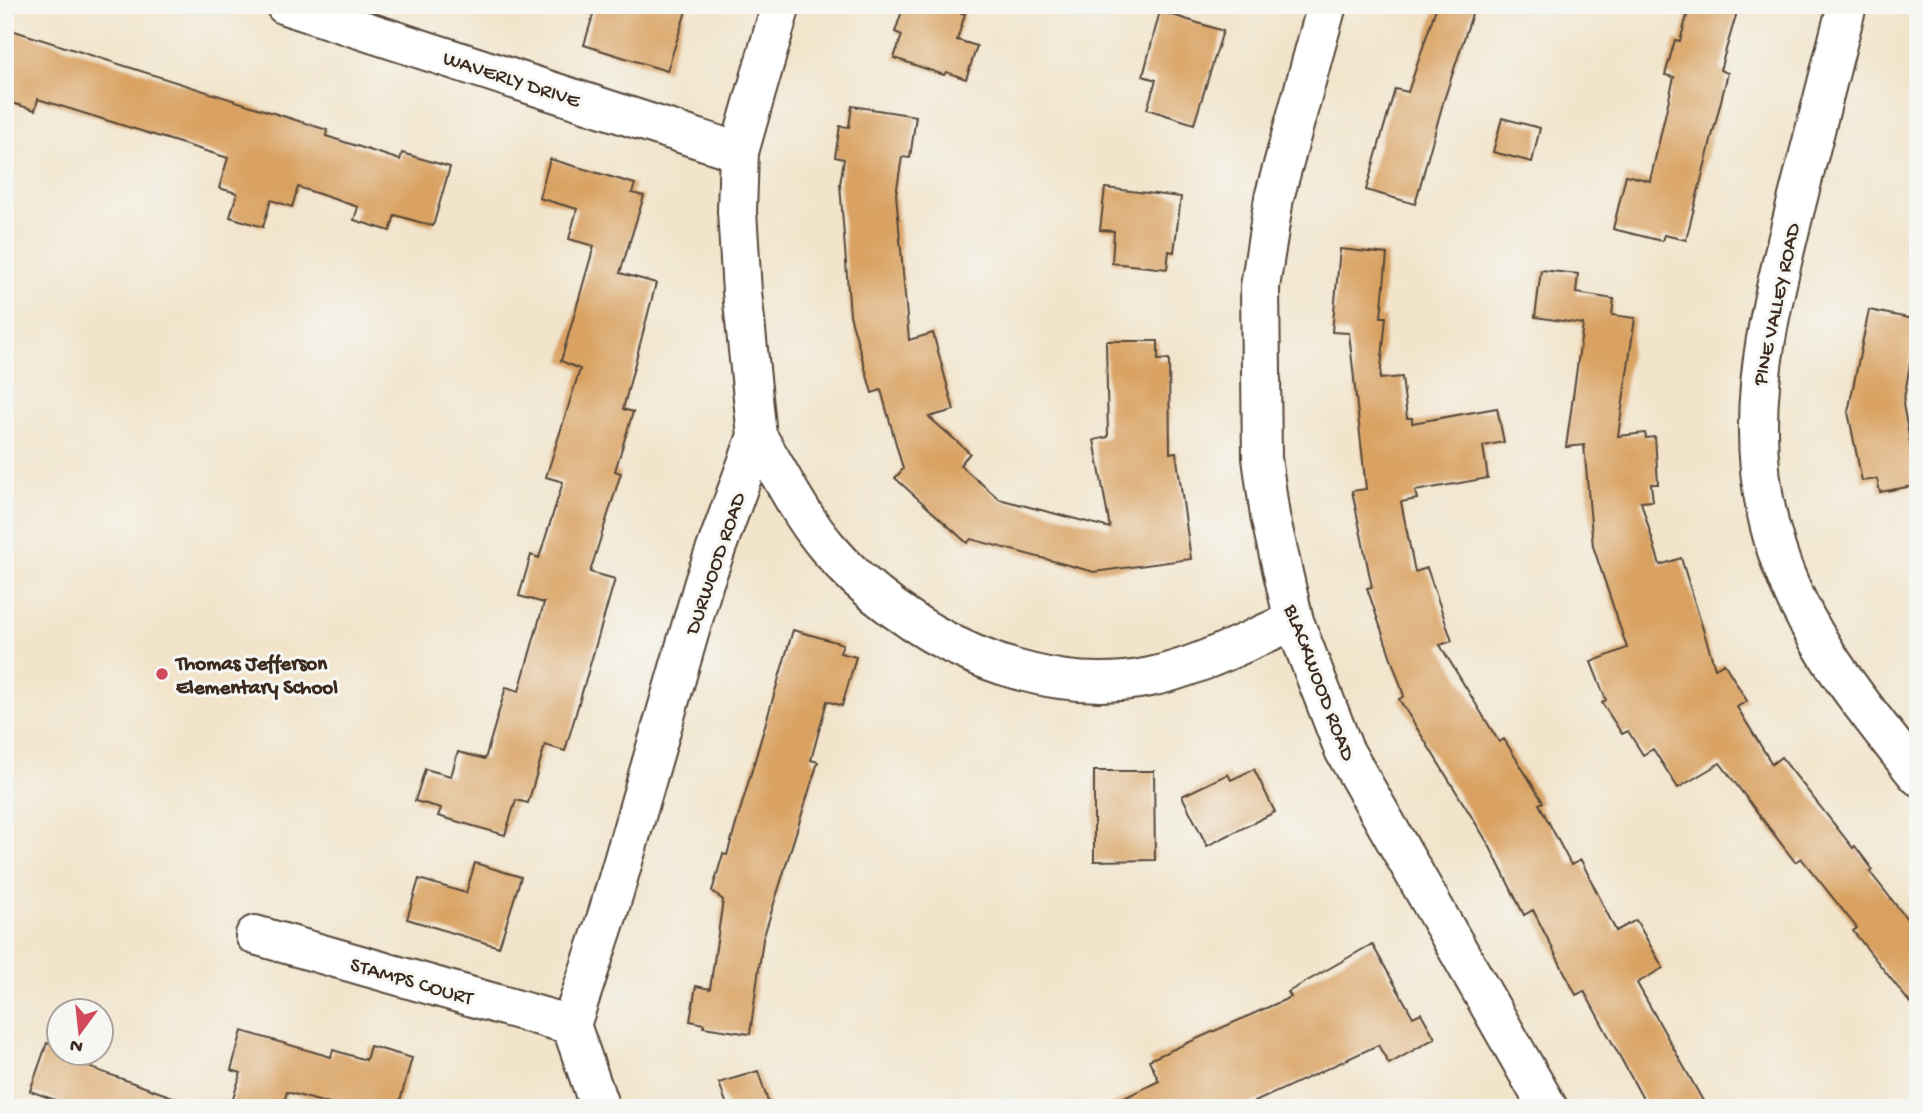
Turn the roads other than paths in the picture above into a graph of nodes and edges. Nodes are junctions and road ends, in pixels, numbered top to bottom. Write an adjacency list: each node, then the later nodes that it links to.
1 (285, 5): 5 (street, WAVERLY DRIVE)
2 (781, 5): 5 (street, DURWOOD ROAD)
3 (1326, 5): 7 (street, BLACKWOOD ROAD)
4 (1847, 5): 8 (street, PINE VALLEY ROAD)
5 (739, 152): 6 (street, DURWOOD ROAD)
6 (757, 436): 7 (street); 10 (street, DURWOOD ROAD)
7 (1294, 621): 11 (street, BLACKWOOD ROAD)
8 (1918, 776)
9 (255, 935): 10 (street, STAMPS COURT)
10 (571, 1025): 12 (street)
11 (1535, 1104)
12 (600, 1108)

